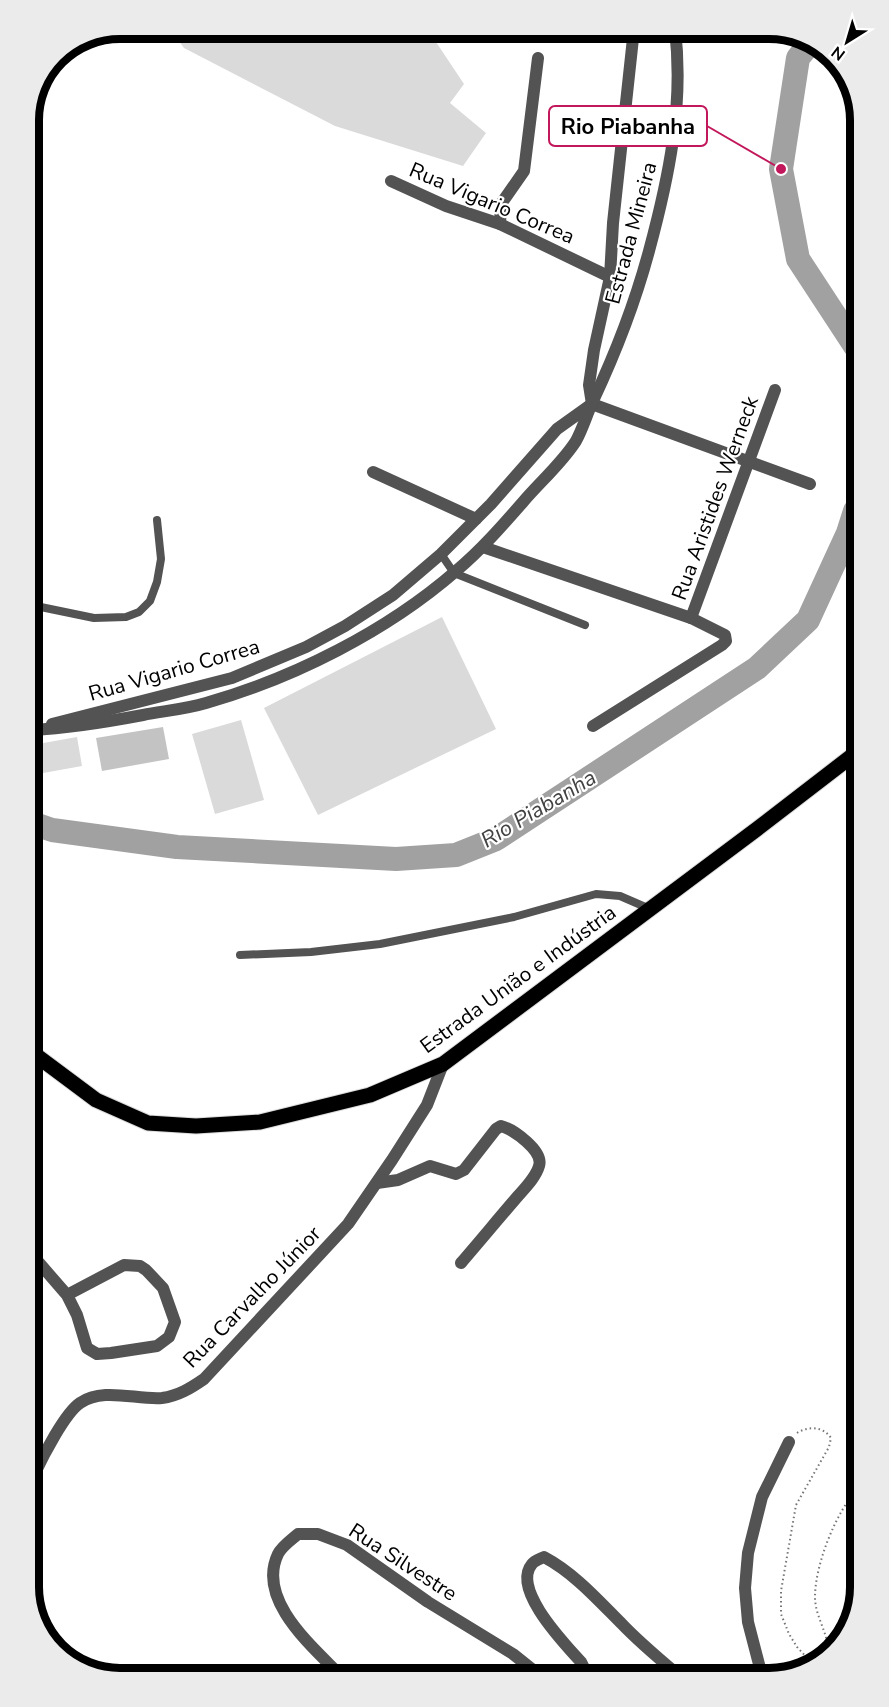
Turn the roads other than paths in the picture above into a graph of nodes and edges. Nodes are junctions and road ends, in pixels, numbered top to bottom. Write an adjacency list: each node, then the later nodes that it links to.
1 (633, 39): 6 (street, Rua Vigario Correa)
2 (675, 39): 8 (street, Estrada Mineira)
3 (538, 58): 5 (street)
4 (391, 181): 5 (street, Rua Vigario Correa)
5 (500, 224): 6 (street, Rua Vigario Correa)
6 (610, 277): 8 (street, Rua Vigario Correa)
7 (776, 390): 9 (street, Rua Aristides Werneck)
8 (592, 404): 9 (street); 13 (street, Rua Vigario Correa); 14 (street, Rua Vigario Correa)
9 (750, 461): 11 (street); 18 (street, Rua Aristides Werneck)
10 (373, 472): 13 (street)
11 (810, 484)
12 (157, 519): 17 (lane)
13 (476, 519): 15 (street, Rua Vigario Correa)
14 (483, 547): 16 (street, Rua Vigario Correa); 18 (street)
15 (441, 554): 16 (lane); 20 (street, Rua Vigario Correa)
16 (454, 573): 19 (lane); 21 (street, Rua Vigario Correa)
17 (39, 607)
18 (691, 618): 22 (street)
19 (585, 625)
20 (232, 678): 21 (street); 23 (street, Rua Vigario Correa)
21 (232, 695): 24 (street, Rua Vigario Correa)
22 (593, 726)
23 (39, 728)
24 (39, 729)
25 (850, 757): 26 (main road, Estrada União e Indústria)
26 (650, 909): 27 (lane); 29 (main road, Estrada União e Indústria)
27 (240, 955)
28 (39, 1060): 29 (main road, Estrada União e Indústria)
29 (443, 1064): 30 (street, Rua Carvalho Júnior)
30 (377, 1183): 32 (street); 35 (street, Rua Carvalho Júnior)
31 (39, 1263): 33 (street)
32 (461, 1263)
33 (67, 1295): 33 (street)
34 (789, 1442): 40 (street)
35 (39, 1466)
36 (333, 1668): 37 (street, Rua Silvestre)
37 (530, 1668)
38 (584, 1668): 39 (street)
39 (670, 1668)
40 (760, 1668)

